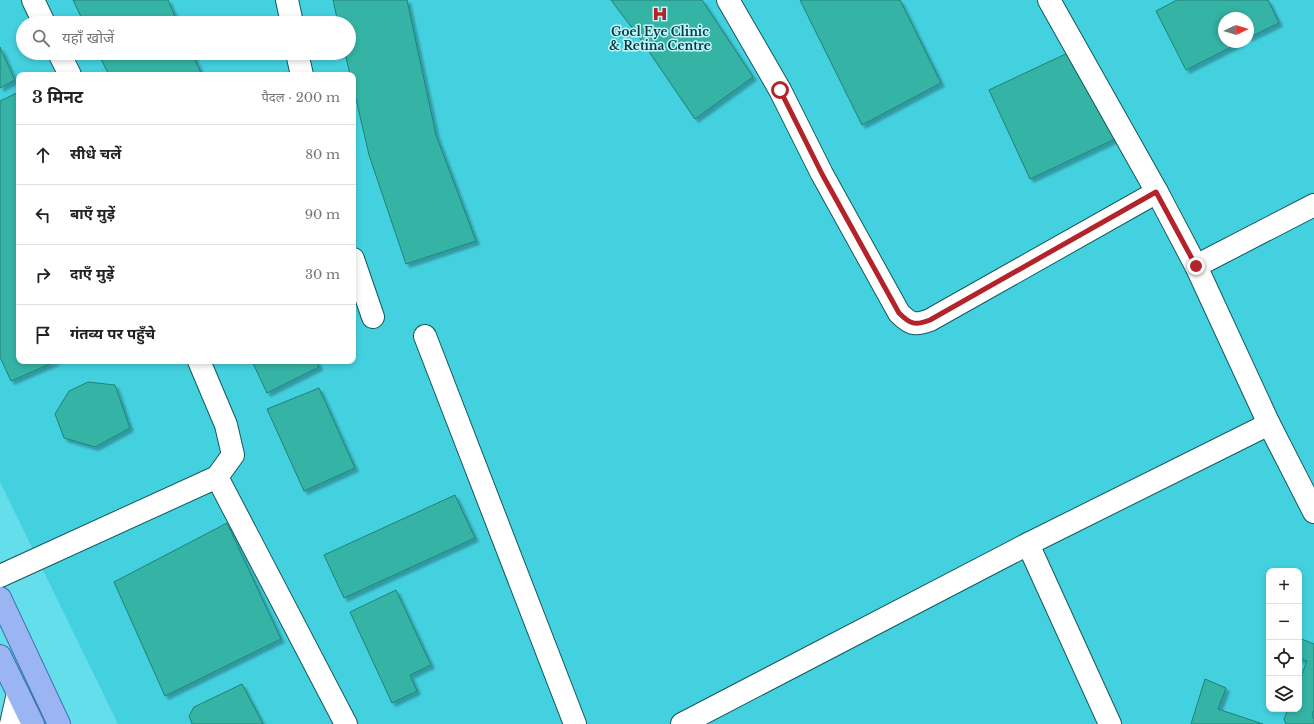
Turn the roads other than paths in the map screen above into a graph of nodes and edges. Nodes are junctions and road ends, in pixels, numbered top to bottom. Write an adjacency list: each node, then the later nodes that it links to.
1 (33, 0): 5 (street)
2 (287, 0): 6 (street)
3 (728, 0): 11 (street)
4 (1049, 0): 11 (street)
5 (41, 16)
6 (290, 16)
7 (62, 60): 9 (street)
8 (299, 60): 10 (street)
9 (68, 72)
10 (301, 72)
11 (1156, 192): 13 (street)
12 (1314, 205): 13 (street)
13 (1196, 266): 18 (street)
14 (356, 268): 15 (street)
15 (373, 317)
16 (425, 336): 30 (street)
17 (200, 364): 19 (street)
18 (1269, 424): 20 (street); 21 (street)
19 (217, 477): 22 (street); 29 (street)
20 (1314, 512)
21 (1028, 544): 31 (street); 32 (street)
22 (0, 576)
23 (0, 598): 28 (main road)
24 (0, 656): 25 (main road)
25 (18, 693): 26 (street); 27 (main road)
26 (11, 724)
27 (33, 724)
28 (59, 724)
29 (346, 724)
30 (574, 724)
31 (682, 724)
32 (1110, 724)

